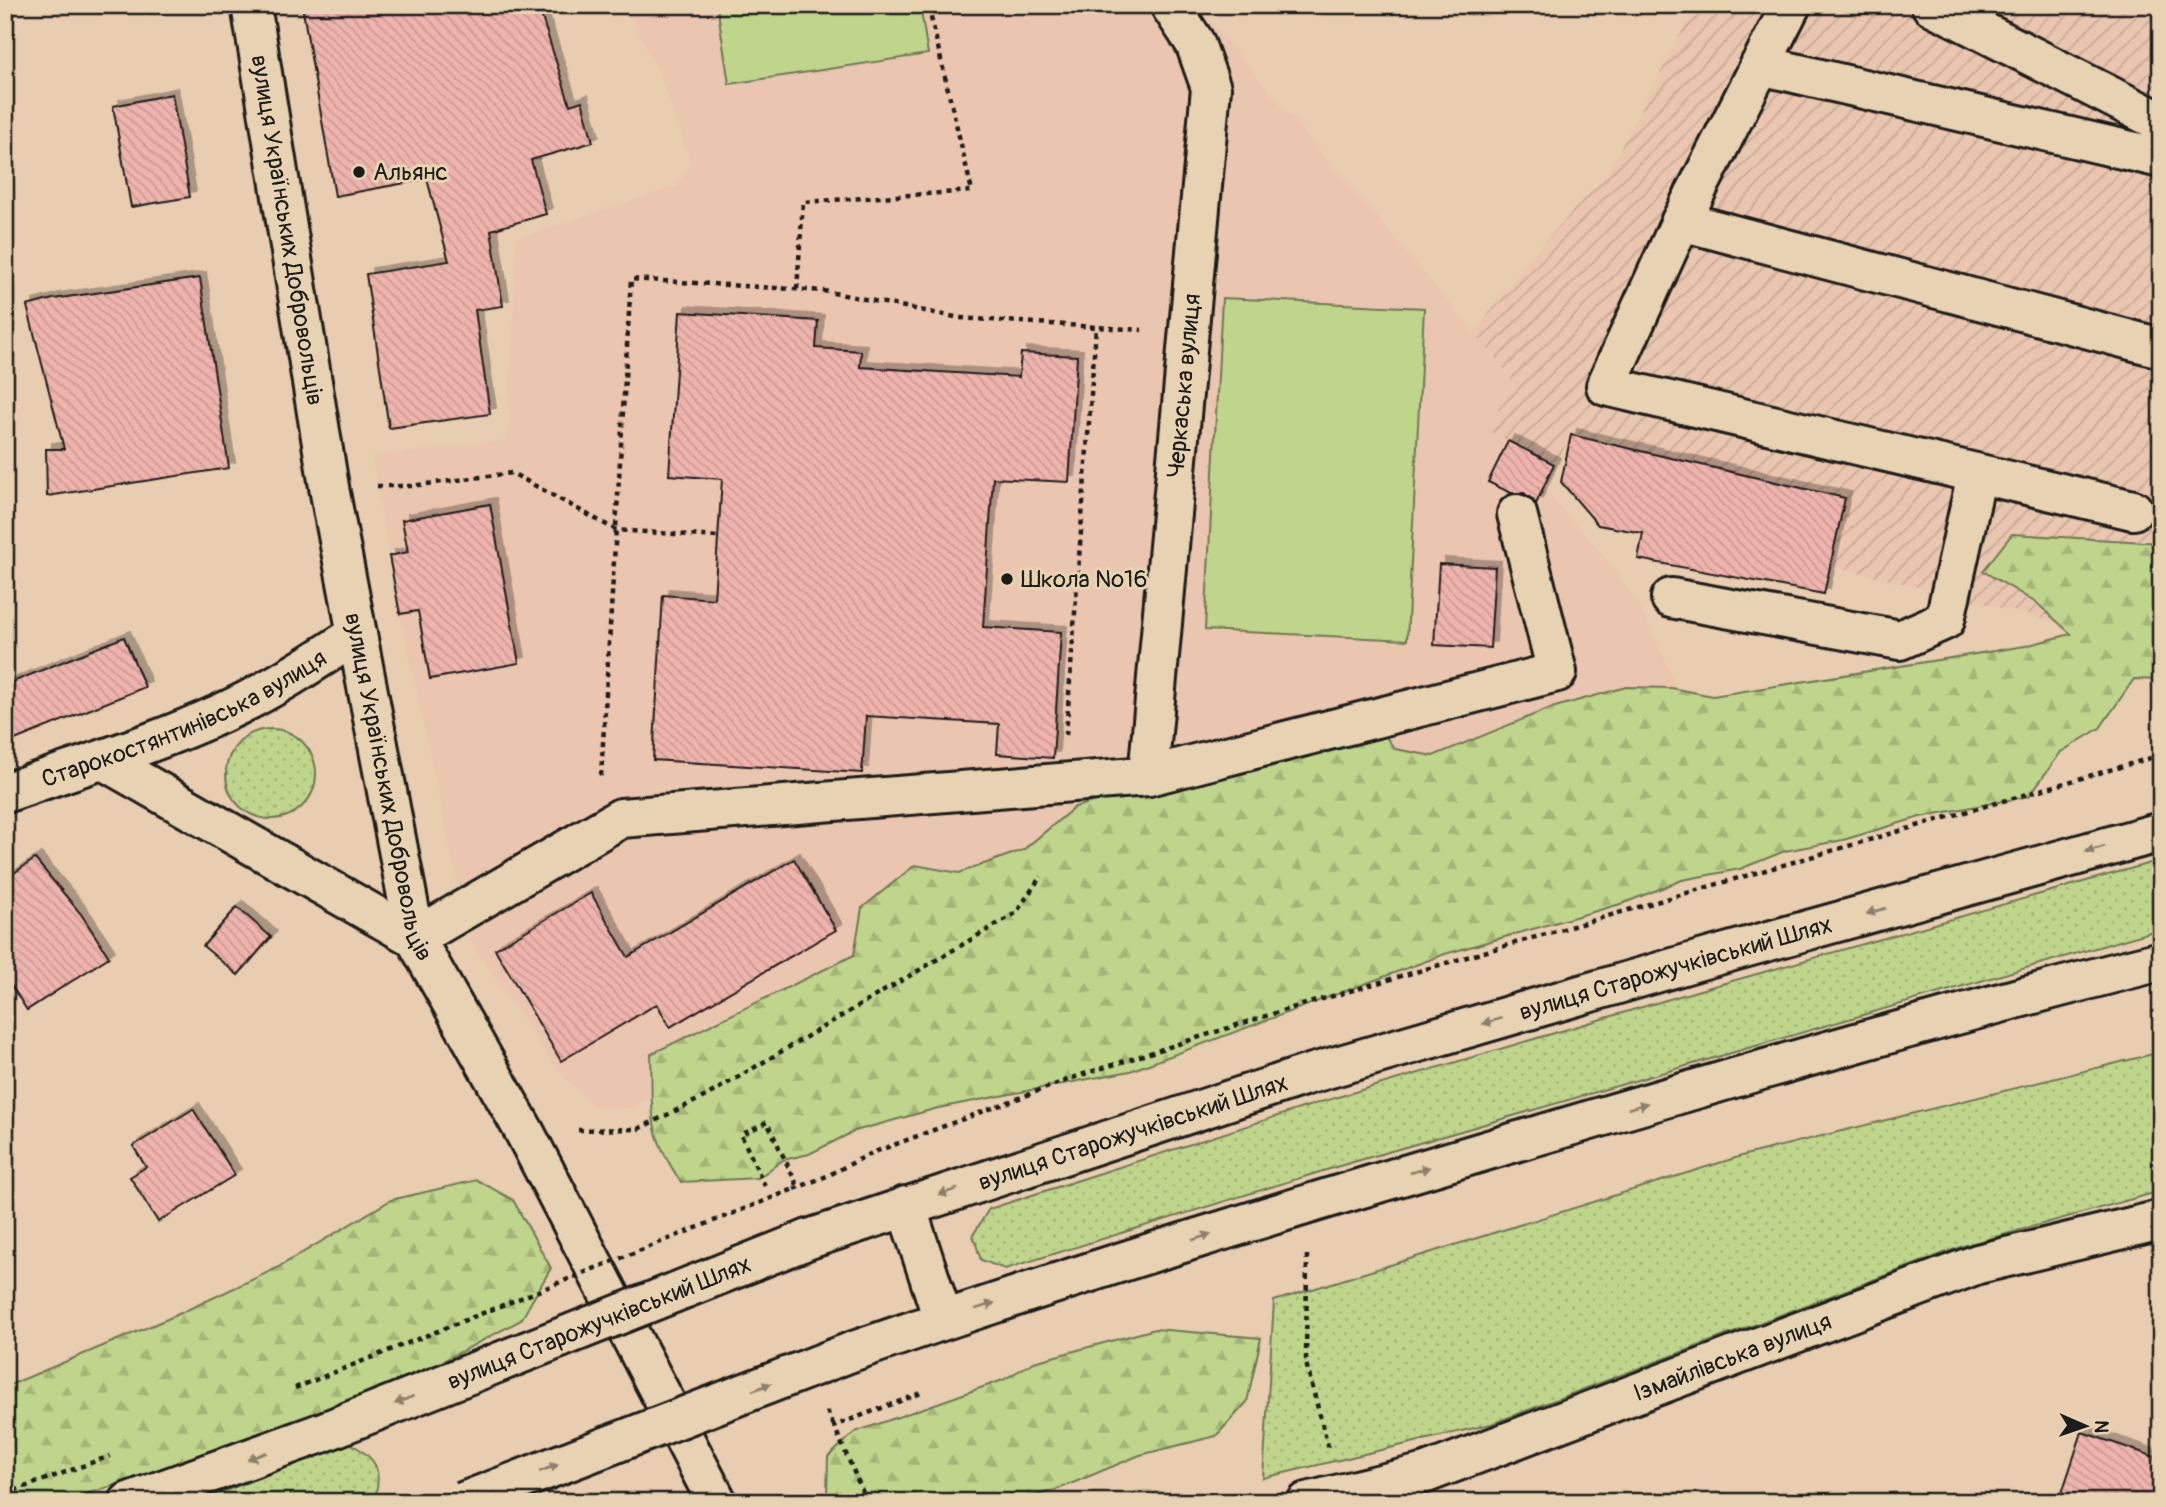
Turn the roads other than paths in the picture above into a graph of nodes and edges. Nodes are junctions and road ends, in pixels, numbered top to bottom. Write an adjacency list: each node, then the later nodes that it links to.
1 (251, 5): 14 (main road, вулиця Українських Добровольців)
2 (1170, 5): 16 (main road, Черкаська вулиця)
3 (1791, 5): 5 (main road)
4 (1931, 5): 6 (main road)
5 (1760, 65): 7 (main road); 8 (main road)
6 (2161, 122)
7 (2161, 158)
8 (1681, 221): 9 (main road); 10 (main road)
9 (2161, 348)
10 (1977, 474): 11 (main road); 13 (main road)
11 (2133, 510)
12 (1517, 514): 16 (main road)
13 (1671, 598)
14 (357, 634): 15 (main road, Старокостянтинівська вулиця); 19 (main road, вулиця Українських Добровольців)
15 (103, 761): 17 (main road, Старокостянтинівська вулиця); 19 (main road)
16 (1148, 776): 19 (main road)
17 (5, 793)
18 (2161, 832): 21 (main road, вулиця Старожучківський Шлях, one-way to 21)
19 (415, 938): 27 (main road, вулиця Українських Добровольців)
20 (2161, 961): 23 (main road, one-way to 20)
21 (906, 1206): 23 (main road); 25 (main road, вулиця Старожучківський Шлях, one-way to 25, bridge)
22 (2155, 1224): 24 (main road, Ізмайлівська вулиця)
23 (943, 1320): 26 (main road, one-way to 23, bridge)
24 (1324, 1498)
25 (129, 1502)
26 (463, 1502)
27 (717, 1502)

